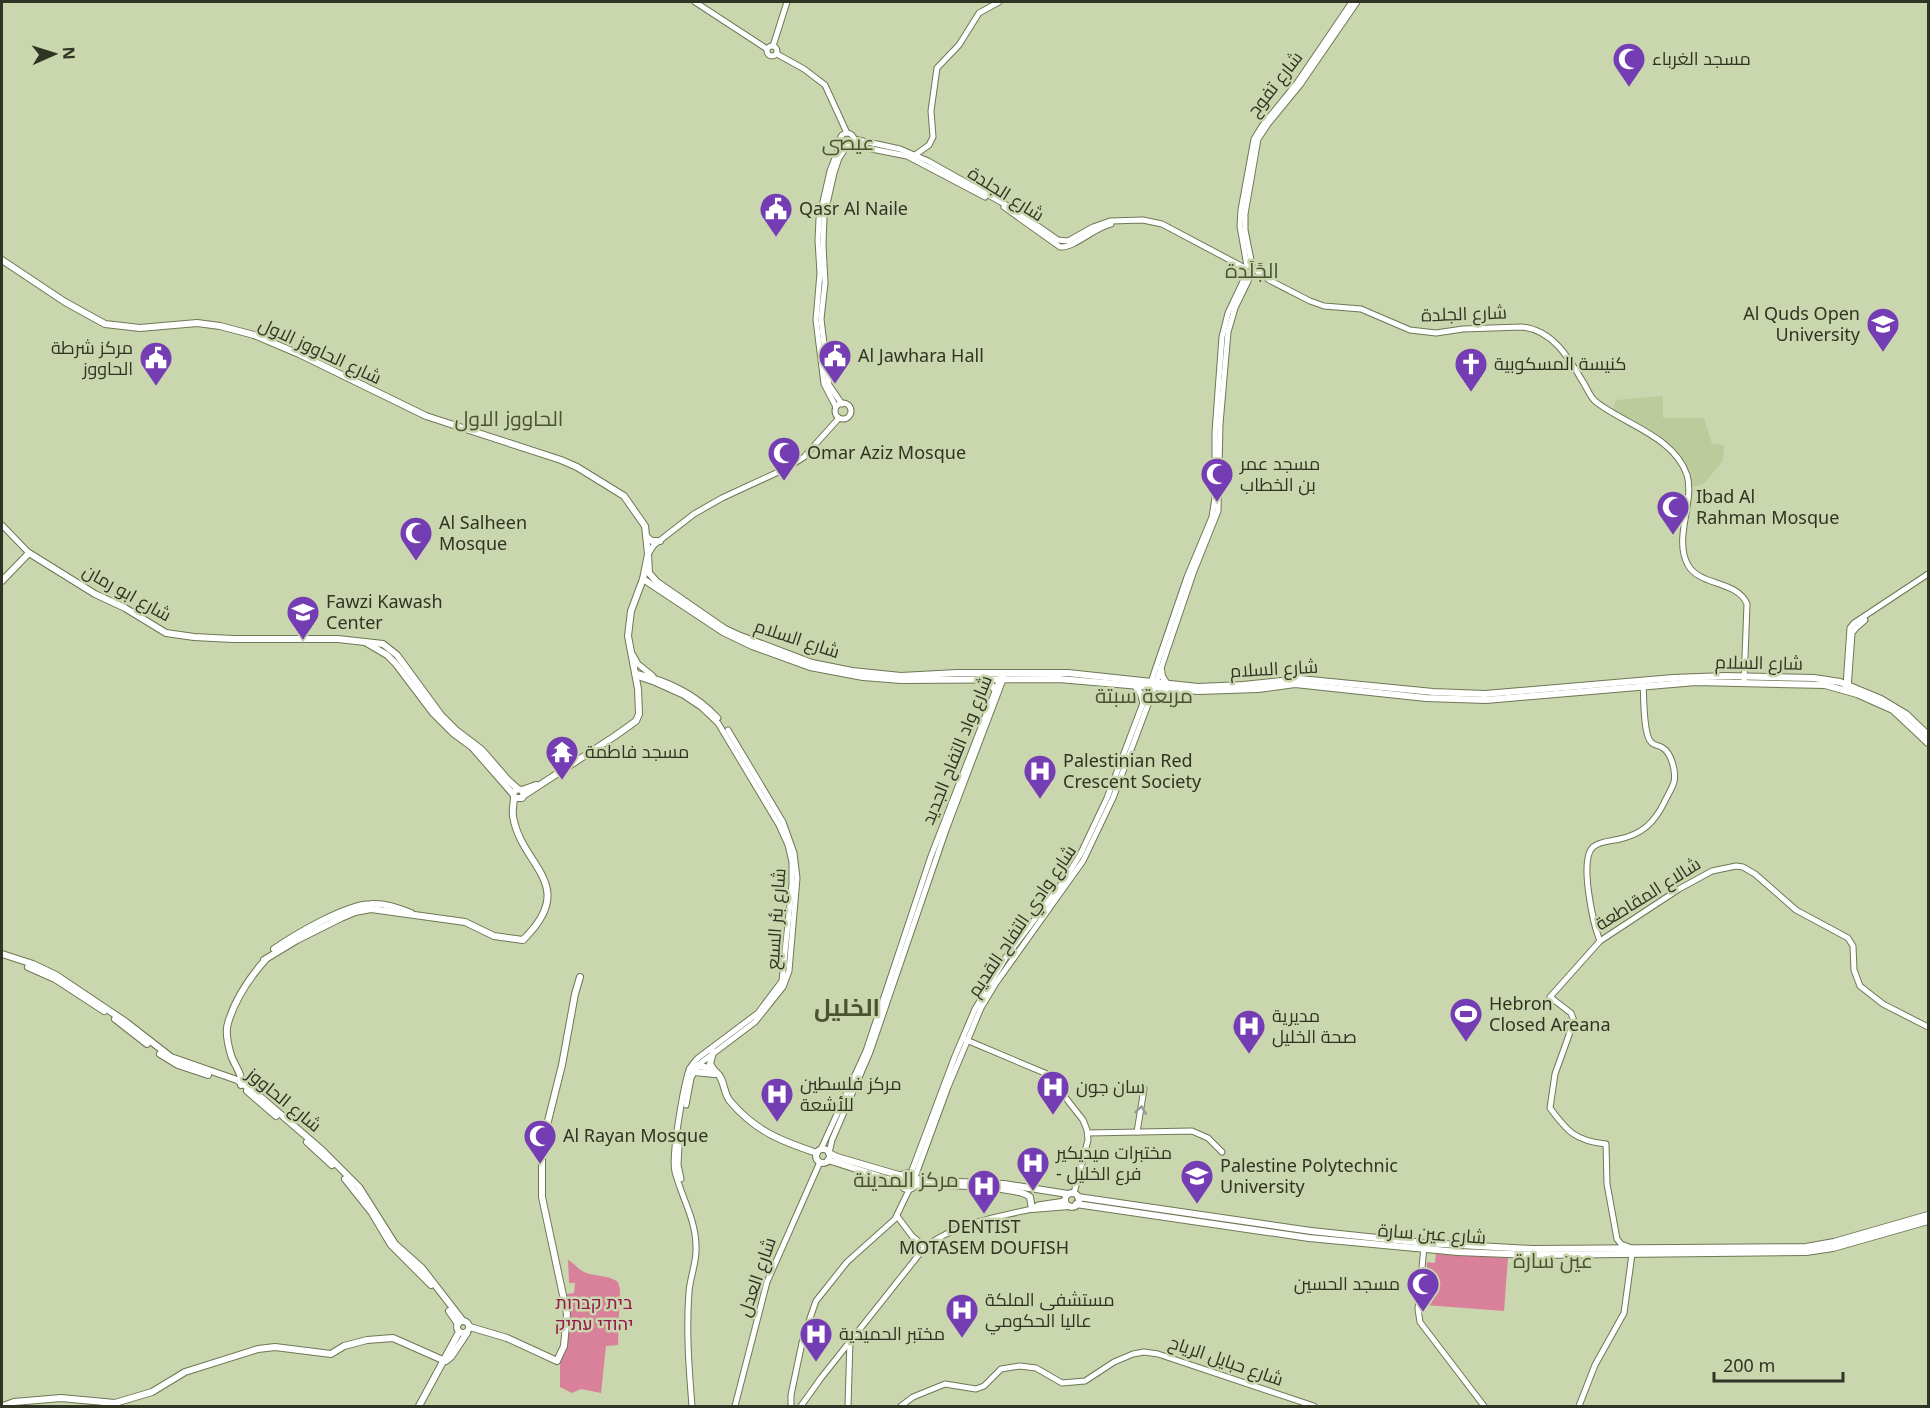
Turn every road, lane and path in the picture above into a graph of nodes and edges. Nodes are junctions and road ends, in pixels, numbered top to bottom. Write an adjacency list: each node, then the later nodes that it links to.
1 (695, 2): 6 (street)
2 (787, 2): 6 (street)
3 (999, 2): 10 (street)
4 (1352, 2): 12 (street, شارع تفوح)
5 (1357, 2): 12 (street)
6 (770, 48): 7 (street)
7 (847, 133): 8 (street); 9 (street)
8 (841, 142): 9 (street); 14 (street)
9 (851, 144): 10 (street, شارع الجلدة); 14 (street)
10 (913, 156): 12 (street, شارع الجلدة)
11 (2, 260): 17 (main road, شارع الحاووز الاول)
12 (1248, 266): 13 (street); 13 (street)
13 (1252, 275): 25 (street); 31 (street, شارع الجلدة); 33 (street)
14 (839, 405): 15 (street); 15 (street)
15 (839, 418): 18 (street)
16 (2, 525): 19 (street)
17 (647, 537): 18 (main road); 20 (main road)
18 (660, 541): 20 (street)
19 (29, 553): 23 (main road); 42 (main road, شارع ابو رمان)
20 (648, 554): 22 (main road); 27 (main road, شارع السلام)
21 (1929, 576): 36 (street)
22 (643, 579): 24 (main road); 29 (main road, شارع السلام)
23 (2, 581)
24 (630, 647): 26 (main road); 28 (street)
25 (1161, 669): 33 (street); 35 (main road)
26 (636, 674): 28 (street, شارع بئر السبع); 30 (street, شارع بئر السبع); 37 (main road)
27 (1002, 677): 29 (main road, شارع السلام); 33 (main road, شارع السلام); 34 (main road, شارع السلام); 38 (street, شارع واد التفاح الجديد); 57 (street, شارع واد التفاح الجديد)
28 (657, 679): 48 (street, شارع بئر السبع)
29 (987, 679): 38 (main road)
30 (648, 680): 37 (street); 49 (street, شارع بئر السبع)
31 (1745, 680): 32 (main road, شارع السلام); 36 (main road, شارع السلام)
32 (1643, 684): 35 (main road, شارع السلام); 43 (street)
33 (1152, 685): 34 (main road, شارع السلام); 35 (main road, شارع السلام); 39 (street, شارع وادي التفاح القديم)
34 (1135, 686): 39 (main road)
35 (1169, 686): 39 (main road)
36 (1848, 687): 40 (main road, شارع السلام); 41 (main road, شارع السلام)
37 (638, 689): 42 (main road)
38 (994, 690): 55 (street, شارع واد التفاح الجديد)
39 (1146, 702): 47 (street, شارع وادي التفاح القديم)
40 (1929, 735)
41 (1929, 743)
42 (518, 794): 51 (main road)
43 (1600, 941): 46 (street, شالاع المقاطعة); 69 (street, شالاع المقاطعة)
44 (2, 956): 51 (main road, شارع الحاووز)
45 (580, 977): 71 (main road)
46 (1929, 1027)
47 (965, 1039): 54 (street); 60 (street, شارع وادي التفاح القديم)
48 (713, 1052): 49 (street, شارع بئر السبع); 50 (main road)
49 (694, 1069): 50 (main road); 77 (street)
50 (717, 1073): 55 (main road)
51 (241, 1084): 70 (main road, شارع الحاووز)
52 (1144, 1089): 53 (street, one-way to 52)
53 (1137, 1132): 54 (street); 56 (street)
54 (1088, 1133): 62 (street)
55 (819, 1151): 57 (main road); 58 (main road)
56 (1222, 1152)
57 (828, 1157): 58 (main road); 59 (main road)
58 (820, 1162): 78 (street, شارع العدل)
59 (901, 1179): 60 (main road); 61 (main road)
60 (915, 1179): 61 (main road); 62 (main road); 63 (main road)
61 (909, 1190): 65 (street)
62 (1072, 1199): 63 (main road); 67 (main road, شارع عين سارة); 67 (main road, شارع عين سارة)
63 (1032, 1209): 68 (street)
64 (1929, 1215): 69 (main road, شارع عين سارة)
65 (897, 1216): 68 (street); 79 (street)
66 (1929, 1221): 69 (main road, شارع عين سارة)
67 (1424, 1246): 69 (main road, شارع عين سارة); 84 (street)
68 (925, 1247): 73 (street)
69 (1631, 1251): 85 (street)
70 (460, 1323): 71 (main road, شارع الحاووز); 72 (main road)
71 (469, 1330): 72 (main road); 74 (main road)
72 (459, 1332): 74 (main road)
73 (850, 1340): 80 (street); 81 (street)
74 (446, 1361): 75 (main road); 76 (main road)
75 (3, 1407)
76 (419, 1407)
77 (692, 1407)
78 (735, 1407)
79 (791, 1407)
80 (801, 1407)
81 (848, 1407)
82 (901, 1407): 83 (street, شارع حبايل الرياح)
83 (1314, 1407)
84 (1484, 1407)
85 (1579, 1407)

